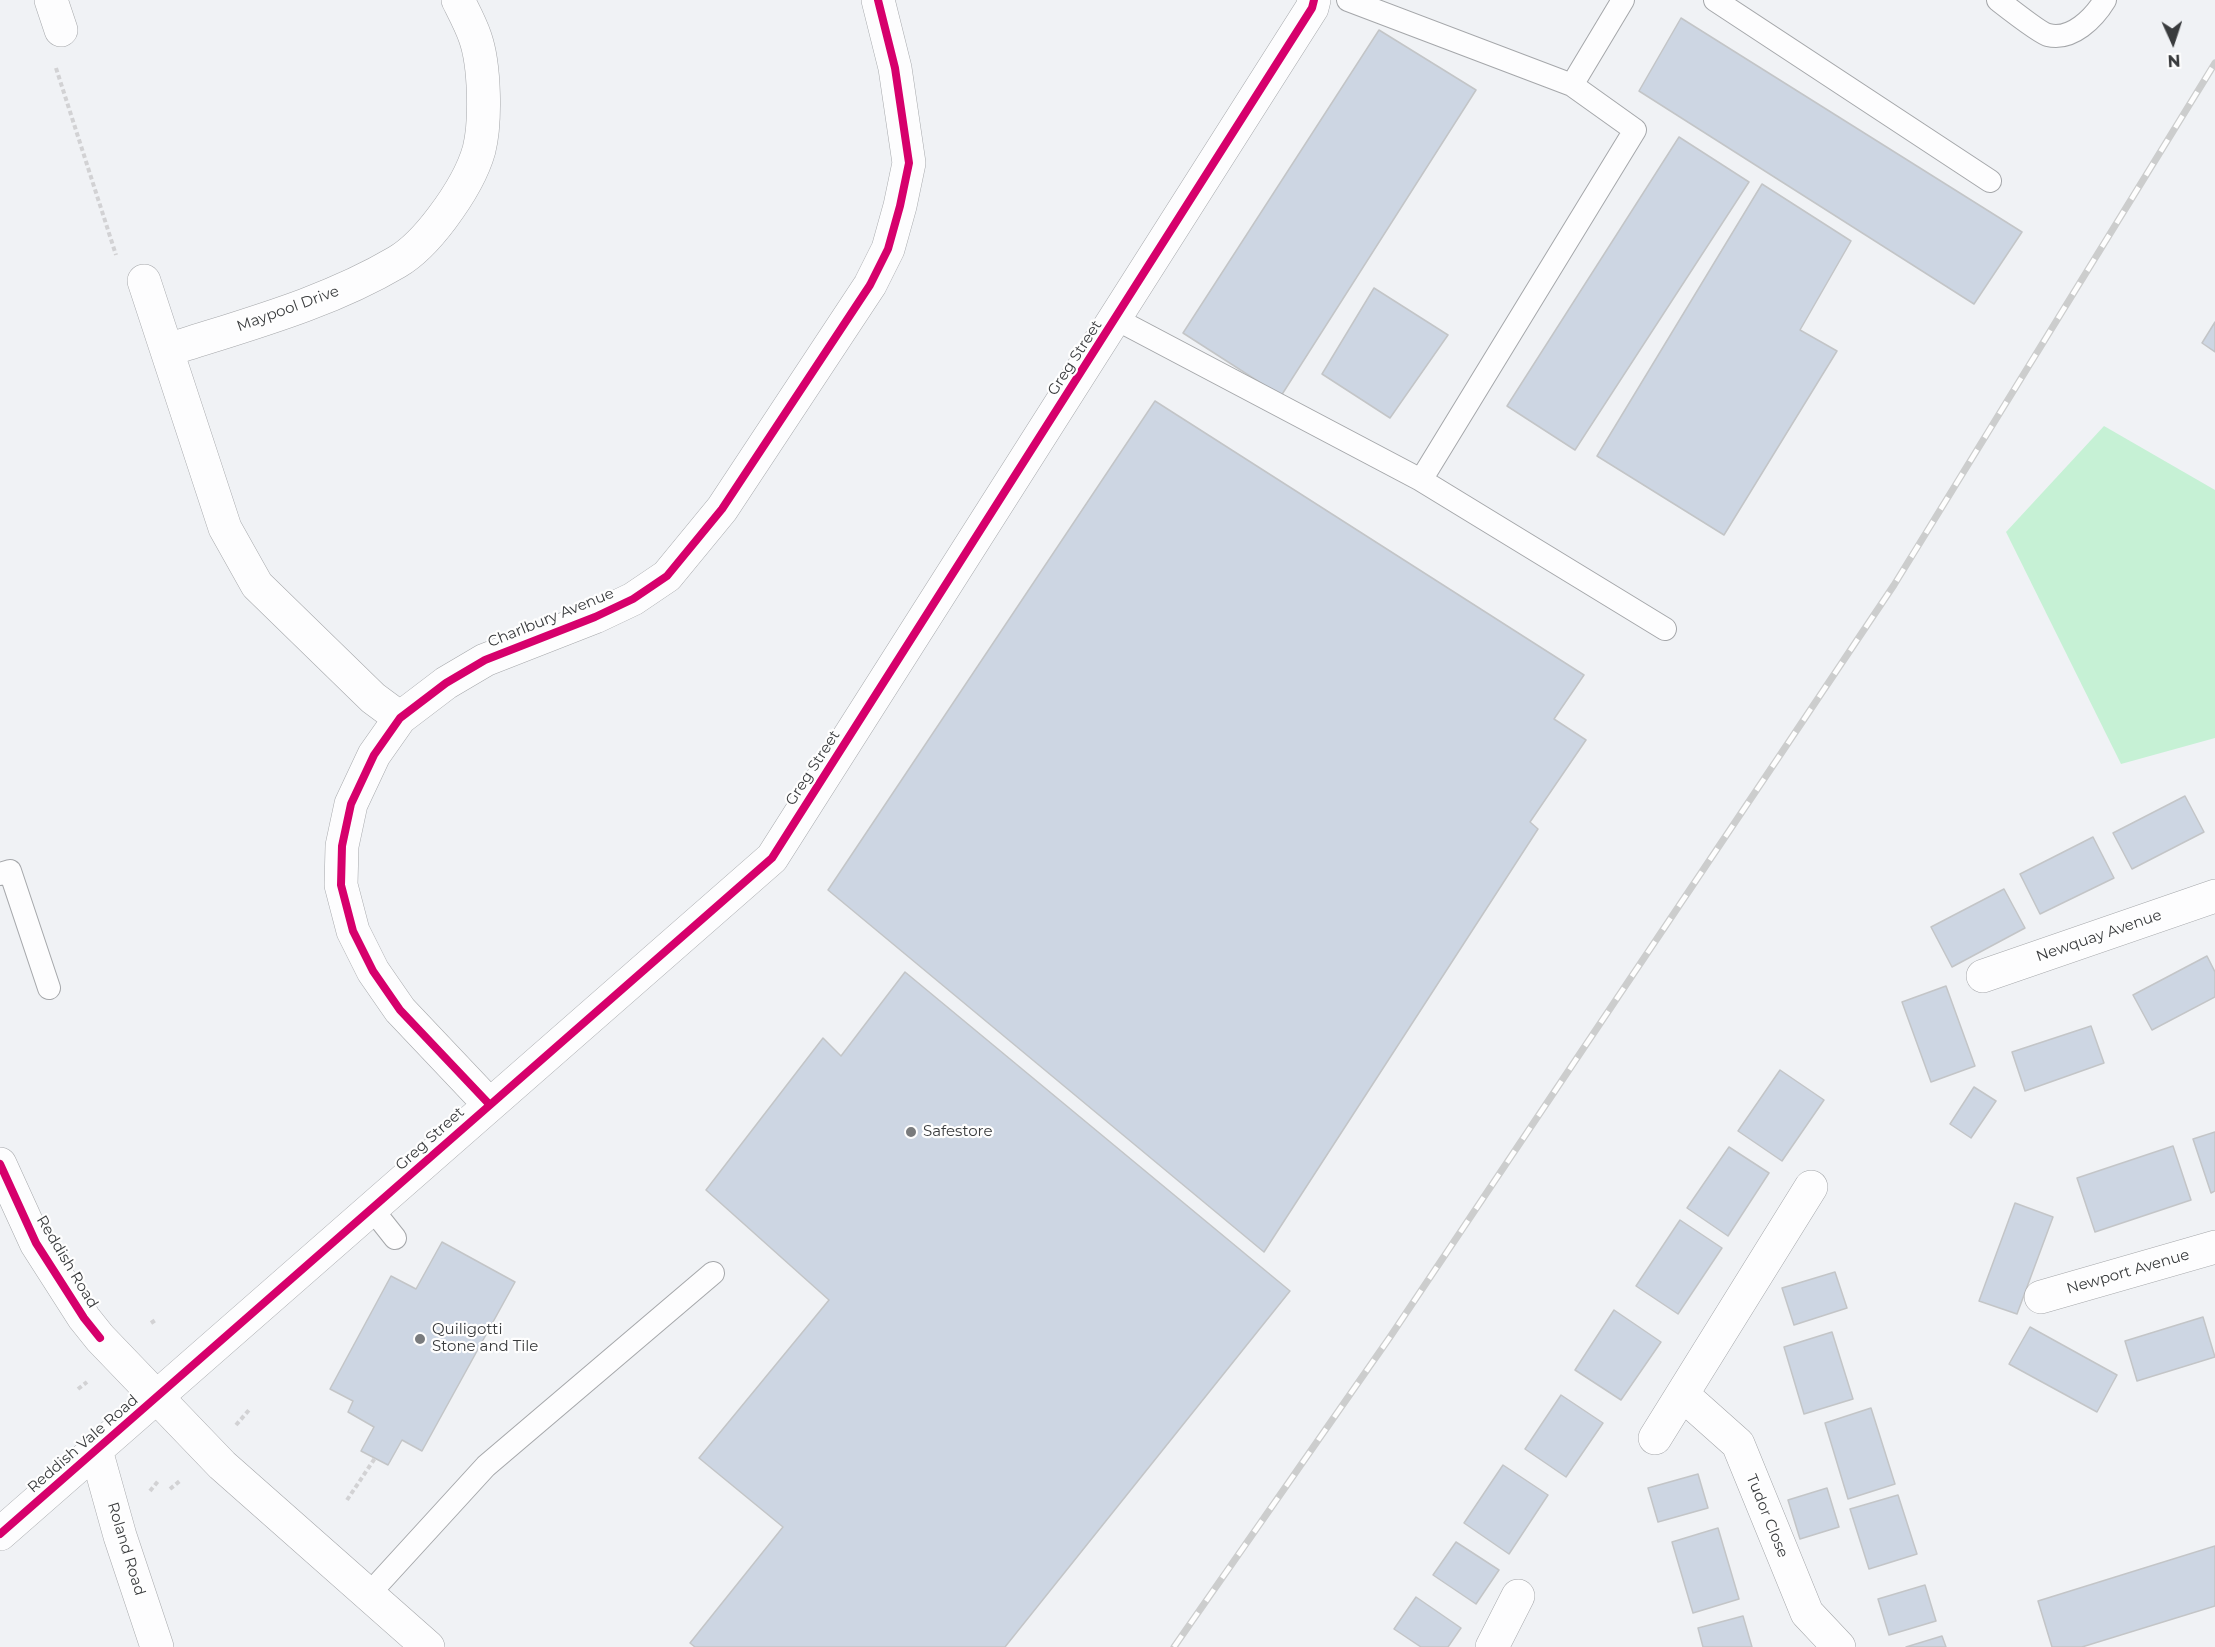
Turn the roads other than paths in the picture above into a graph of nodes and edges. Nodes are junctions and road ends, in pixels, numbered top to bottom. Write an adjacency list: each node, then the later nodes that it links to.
1 (458, 0): 13 (street, Maypool Drive)
2 (878, 0): 16 (street, Charlbury Avenue)
3 (1314, 0): 12 (street, Greg Street)
4 (1348, 0): 9 (lane)
5 (1623, 0): 9 (lane)
6 (1715, 0): 10 (lane)
7 (1998, 0): 8 (lane)
8 (2105, 0)
9 (1572, 85): 14 (lane)
10 (1990, 181)
11 (144, 281): 13 (street)
12 (1116, 319): 14 (lane); 21 (street, Greg Street)
13 (168, 350): 16 (street)
14 (1421, 480): 15 (lane)
15 (1665, 629)
16 (400, 718): 21 (street, Charlbury Avenue)
17 (0, 874): 20 (lane)
18 (2215, 897): 19 (street, Newquay Avenue)
19 (1983, 976)
20 (49, 988)
21 (489, 1104): 24 (street, Greg Street)
22 (0, 1164): 30 (street, Reddish Road)
23 (1810, 1187): 29 (street)
24 (372, 1209): 25 (lane); 30 (street, Greg Street)
25 (395, 1238)
26 (2215, 1247): 28 (street, Newport Avenue)
27 (713, 1274): 34 (lane)
28 (2041, 1298)
29 (1683, 1395): 31 (street); 39 (street, Tudor Close)
30 (156, 1398): 32 (street, Reddish Vale Road); 34 (street, Reddish Road)
31 (1655, 1438)
32 (96, 1450): 33 (street, Reddish Vale Road); 36 (street, Roland Road)
33 (0, 1534)
34 (369, 1594): 37 (street, Reddish Road)
35 (1518, 1596): 38 (street)
36 (157, 1647)
37 (428, 1647)
38 (1491, 1647)
39 (1839, 1647)

